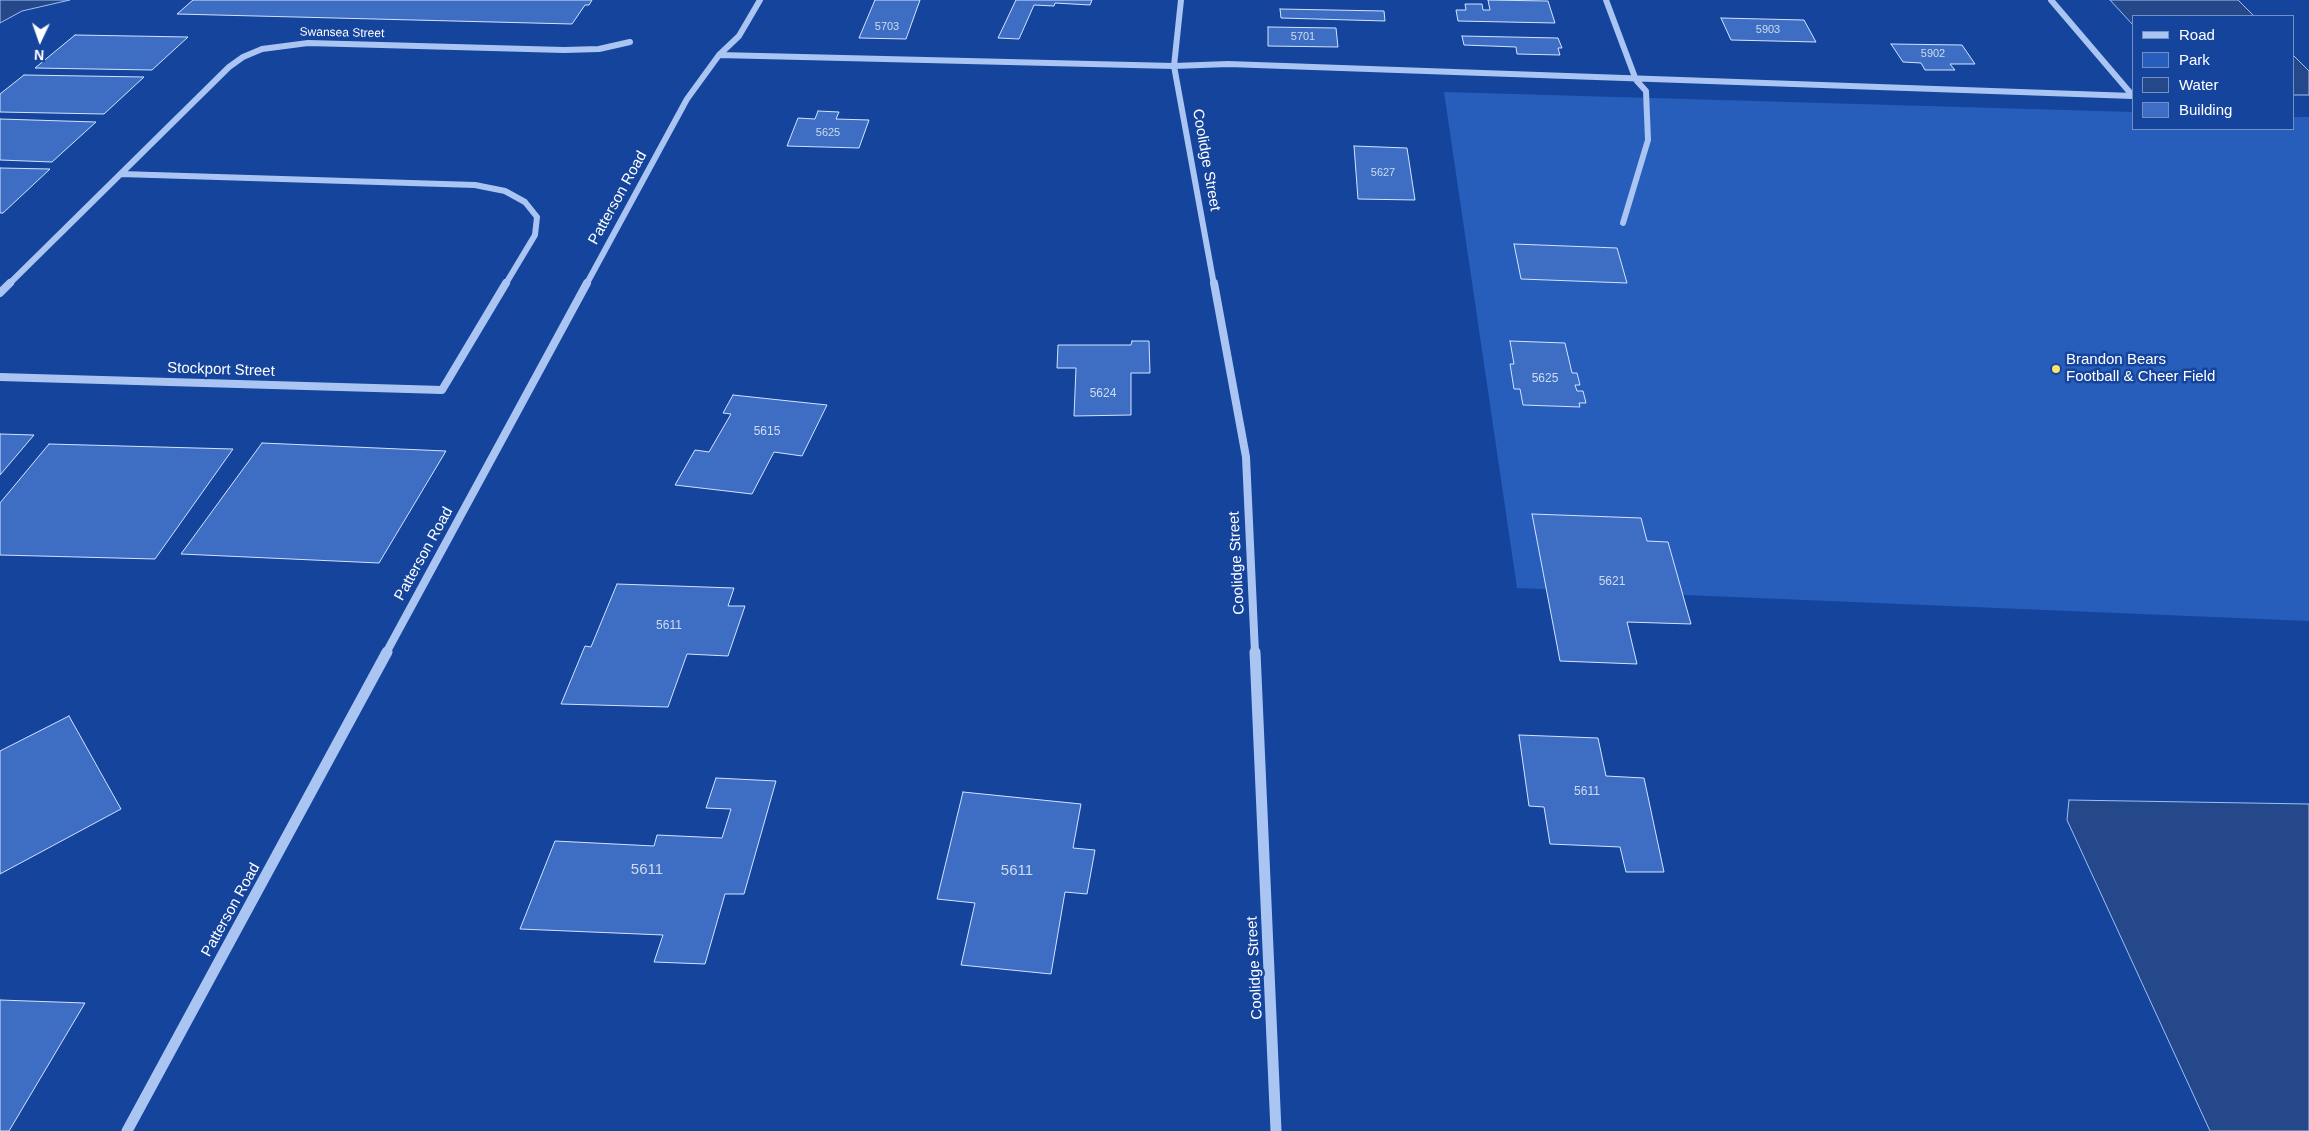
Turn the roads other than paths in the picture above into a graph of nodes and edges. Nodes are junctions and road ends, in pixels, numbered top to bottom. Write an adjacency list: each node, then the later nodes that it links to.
1 (760, 0): 6 (street, Patterson Road)
2 (1181, 0): 7 (street, Coolidge Street)
3 (1606, 0): 8 (street)
4 (2051, 0): 9 (street)
5 (630, 42): 11 (street, Swansea Street)
6 (720, 55): 7 (street); 15 (street, Patterson Road)
7 (1174, 66): 8 (street); 16 (street, Coolidge Street)
8 (1636, 80): 10 (street); 12 (street)
9 (2132, 95)
10 (2132, 96)
11 (121, 174): 13 (street, Swansea Street); 14 (street, Stockport Street)
12 (1623, 223)
13 (0, 293)
14 (0, 377)
15 (127, 1131)
16 (1276, 1131)

